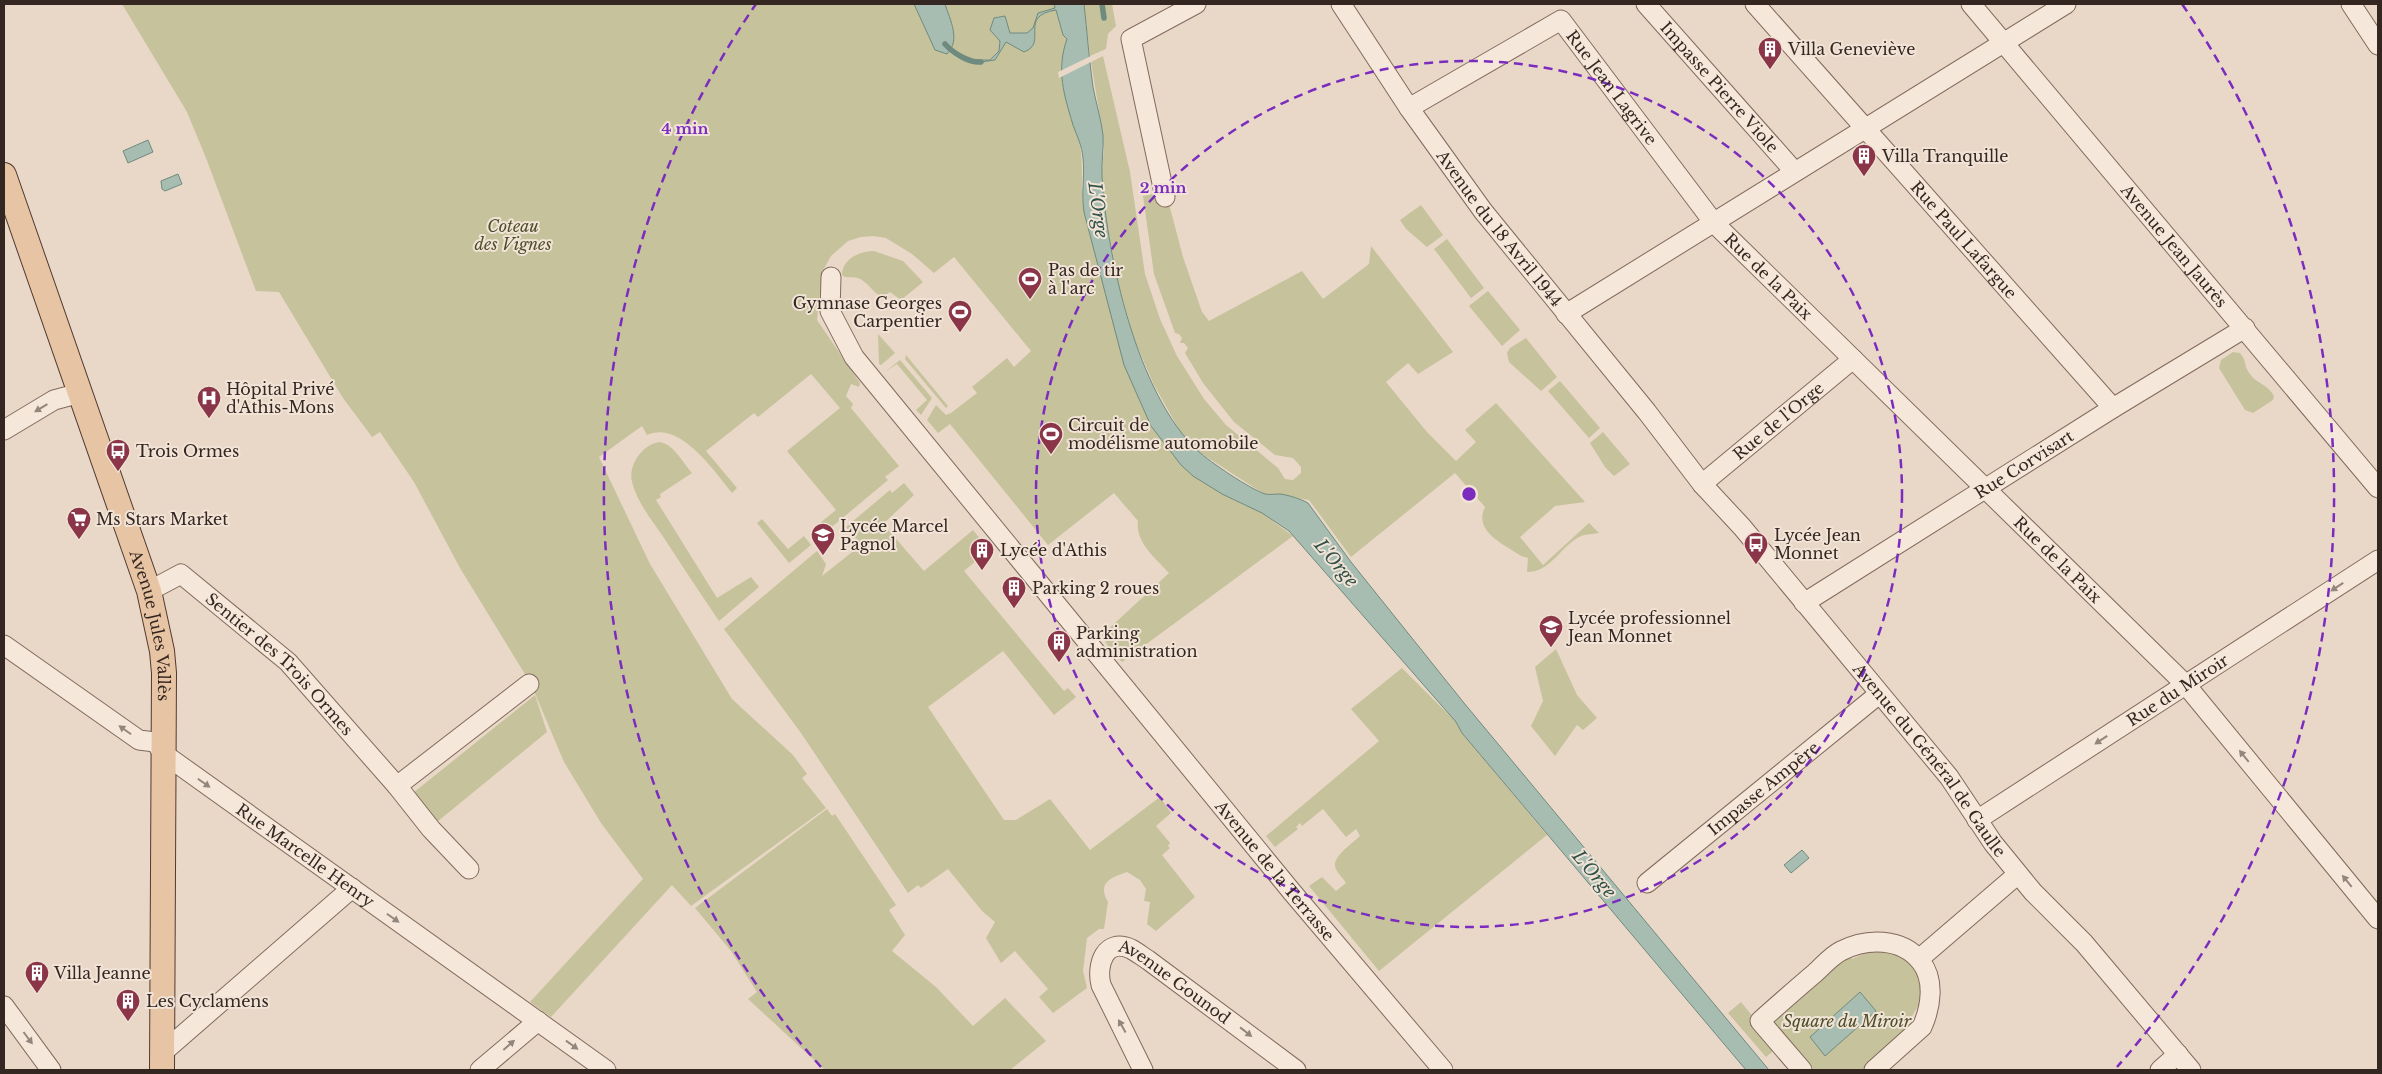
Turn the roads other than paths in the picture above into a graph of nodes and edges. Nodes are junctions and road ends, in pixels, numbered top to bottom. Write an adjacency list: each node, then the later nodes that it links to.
1 (1196, 4): 14 (street)
2 (1341, 4): 10 (street, Avenue du 18 Avril 1944)
3 (1646, 4): 12 (street, Impasse Pierre Viole)
4 (1755, 4): 11 (street, Rue Paul Lafargue)
5 (1971, 4): 8 (street, Avenue Jean Jaurès)
6 (2066, 4): 8 (street)
7 (2351, 4): 9 (street)
8 (2004, 43): 11 (street); 19 (street, Avenue Jean Jaurès)
9 (2378, 45)
10 (1409, 108): 16 (street, Rue Jean Lagrive); 18 (street, Avenue du 18 Avril 1944)
11 (1865, 128): 12 (street); 22 (street, Rue Paul Lafargue)
12 (1794, 171): 16 (street)
13 (4, 174): 15 (main road, Avenue Jules Vallès)
14 (1165, 197)
15 (9, 208): 21 (main road, Avenue Jules Vallès)
16 (1714, 223): 18 (street); 20 (street, Rue de la Paix)
17 (831, 277): 53 (street, Avenue de la Terrasse)
18 (1566, 314): 24 (street, Avenue du 18 Avril 1944)
19 (2245, 328): 22 (street, Rue Corvisart); 27 (street, Avenue Jean Jaurès)
20 (1853, 359): 25 (street, Rue de l'Orge); 26 (street, Rue de la Paix)
21 (80, 393): 23 (street, one-way to 23); 29 (main road, Avenue Jules Vallès)
22 (2113, 408): 26 (street, Rue Corvisart)
23 (4, 430)
24 (1671, 445): 25 (street, Avenue du Général de Gaulle)
25 (1702, 484): 30 (street, Avenue du Général de Gaulle)
26 (1986, 488): 30 (street, Rue Corvisart); 33 (street, Rue de la Paix)
27 (2378, 488)
28 (2378, 560): 33 (street, Rue du Miroir, one-way to 33)
29 (149, 591): 35 (main road, Avenue Jules Vallès); 36 (street, Sentier des Trois Ormes)
30 (1804, 602): 34 (street, Avenue du Général de Gaulle)
31 (4, 645): 35 (street, Rue Marcelle Henry, one-way to 31)
32 (529, 684): 36 (street)
33 (2186, 685): 37 (street, Rue du Miroir, one-way to 37); 42 (street, Rue de la Paix, one-way to 33)
34 (1879, 694): 37 (street, Avenue du Général de Gaulle); 40 (street, Impasse Ampère)
35 (164, 754): 41 (street, Rue Marcelle Henry, one-way to 41); 47 (main road, Avenue Jules Vallès)
36 (397, 786): 38 (street, Sentier des Trois Ormes)
37 (1977, 820): 39 (street, Avenue du Général de Gaulle)
38 (469, 869)
39 (2018, 874): 43 (street); 46 (street, Avenue du Général de Gaulle)
40 (1647, 883)
41 (352, 888): 45 (street, Rue Marcelle Henry, one-way to 45); 47 (street)
42 (2378, 919)
43 (1919, 959): 54 (street); 55 (street)
44 (4, 1006): 48 (street, one-way to 48)
45 (538, 1020): 49 (street, one-way to 45); 50 (street, Rue Marcelle Henry, one-way to 50)
46 (2178, 1054): 56 (street); 57 (street, Avenue du Général de Gaulle)
47 (162, 1061)
48 (51, 1070)
49 (480, 1070)
50 (606, 1070)
51 (1143, 1070): 52 (street, Avenue Gounod, one-way to 52)
52 (1296, 1070)
53 (1443, 1070)
54 (1802, 1070)
55 (1874, 1070)
56 (2160, 1070)
57 (2191, 1070)

